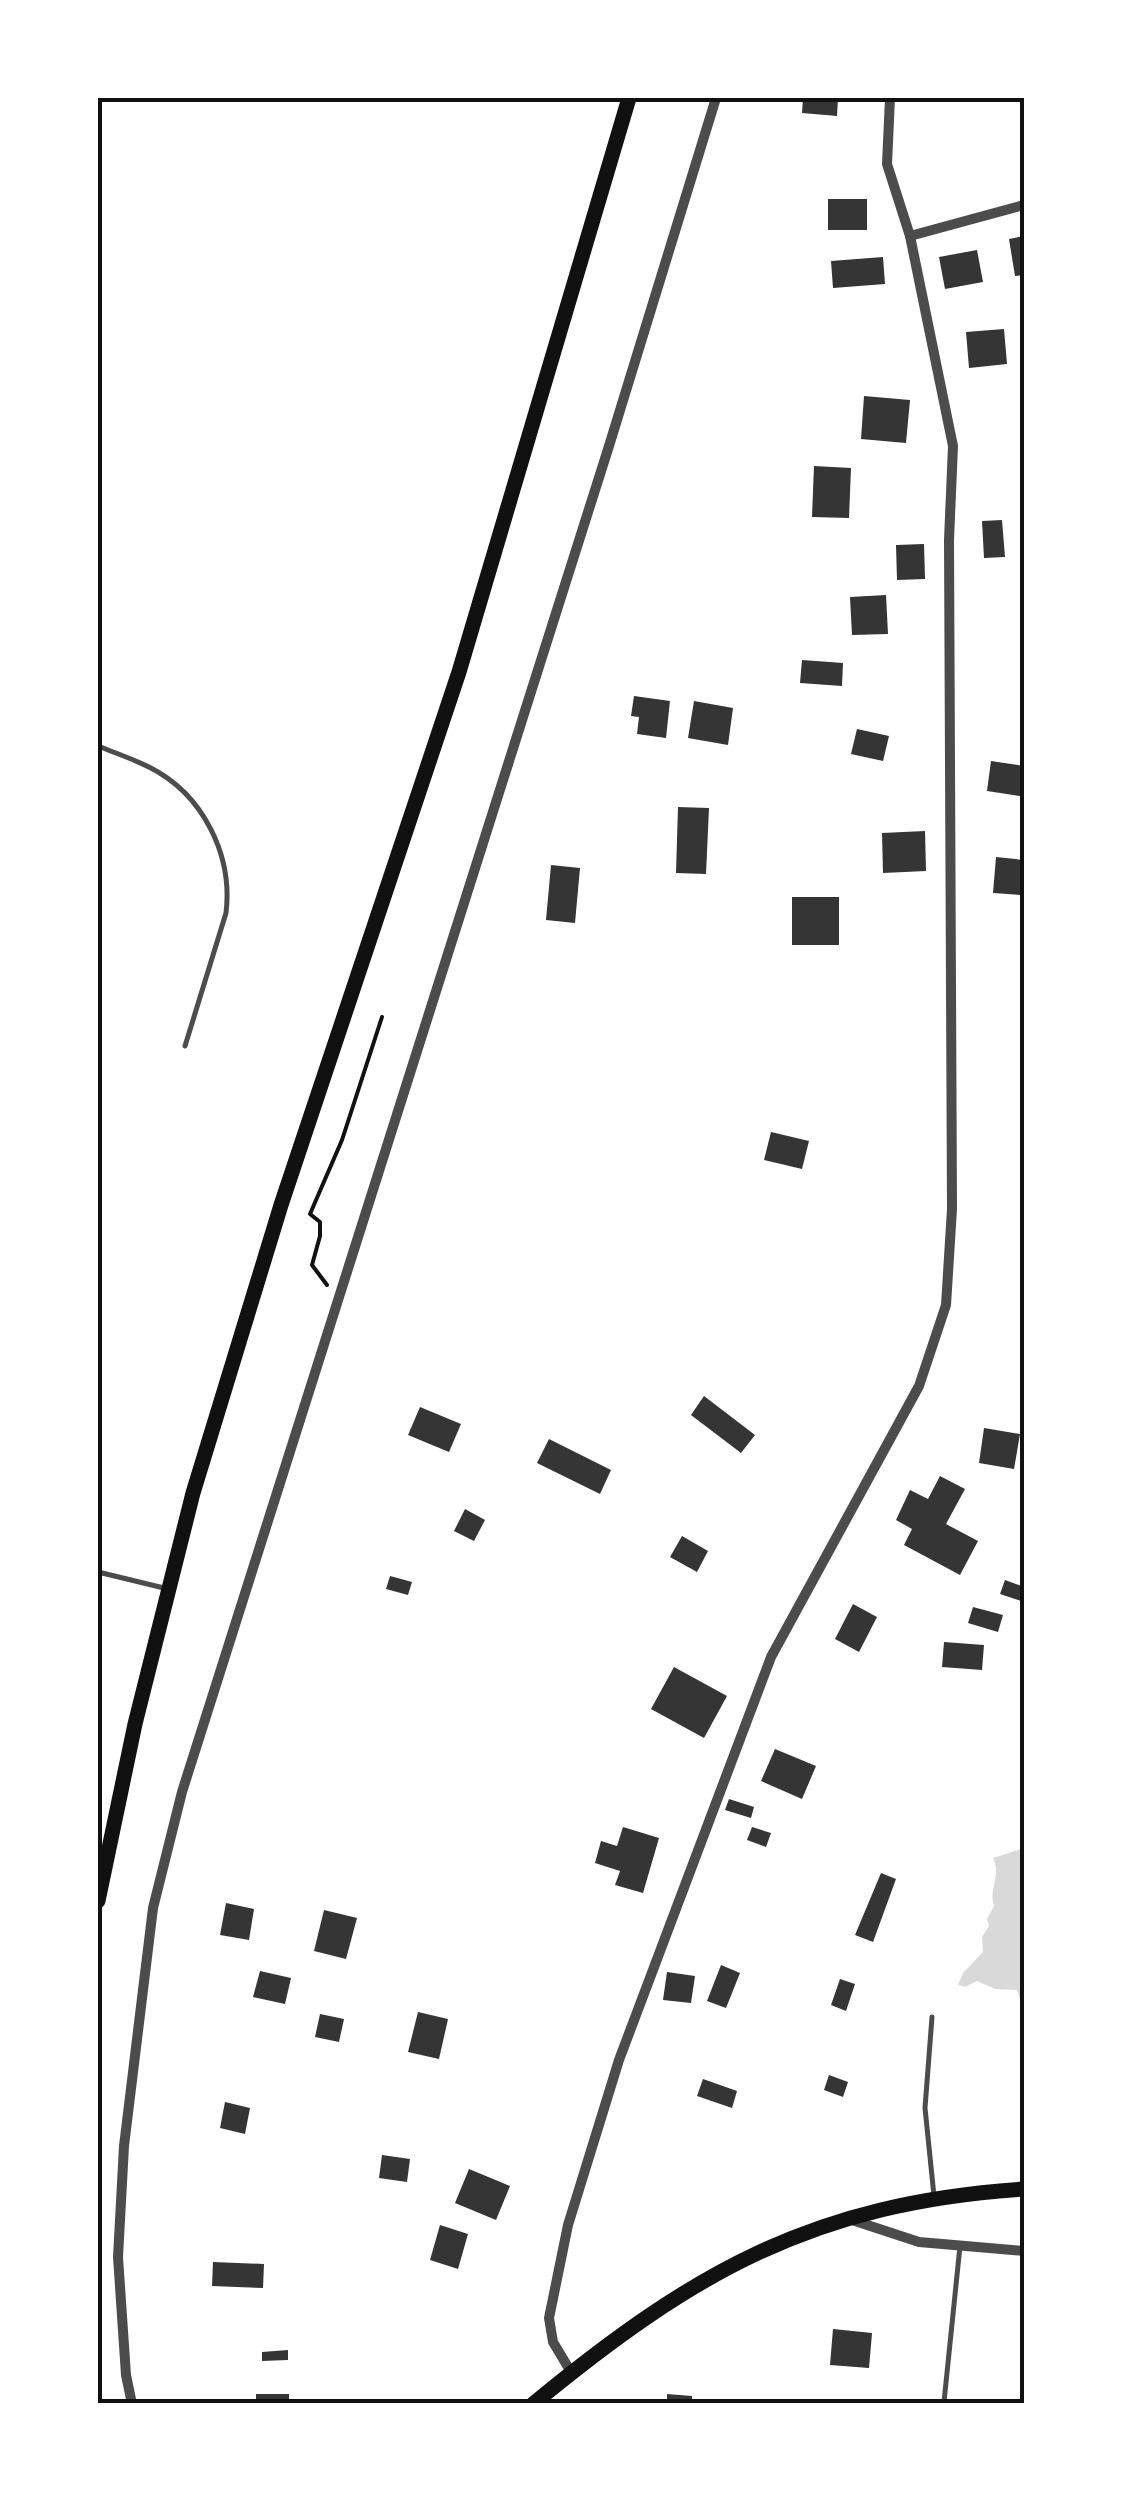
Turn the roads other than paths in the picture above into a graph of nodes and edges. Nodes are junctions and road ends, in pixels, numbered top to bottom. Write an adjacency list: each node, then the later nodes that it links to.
1 (628, 98): 9 (main road)
2 (716, 98): 19 (street)
3 (890, 98): 5 (street)
4 (1024, 204): 5 (street)
5 (910, 236): 17 (street)
6 (98, 746): 7 (lane)
7 (185, 1046)
8 (98, 1572): 9 (lane)
9 (167, 1588): 10 (main road)
10 (98, 1901)
11 (932, 2016): 13 (lane)
12 (1024, 2189): 13 (main road)
13 (934, 2199): 14 (main road)
14 (846, 2218): 15 (street); 17 (main road)
15 (960, 2246): 16 (street); 18 (lane)
16 (1024, 2250)
17 (571, 2372): 20 (main road)
18 (944, 2402)
19 (132, 2404)
20 (533, 2404)

